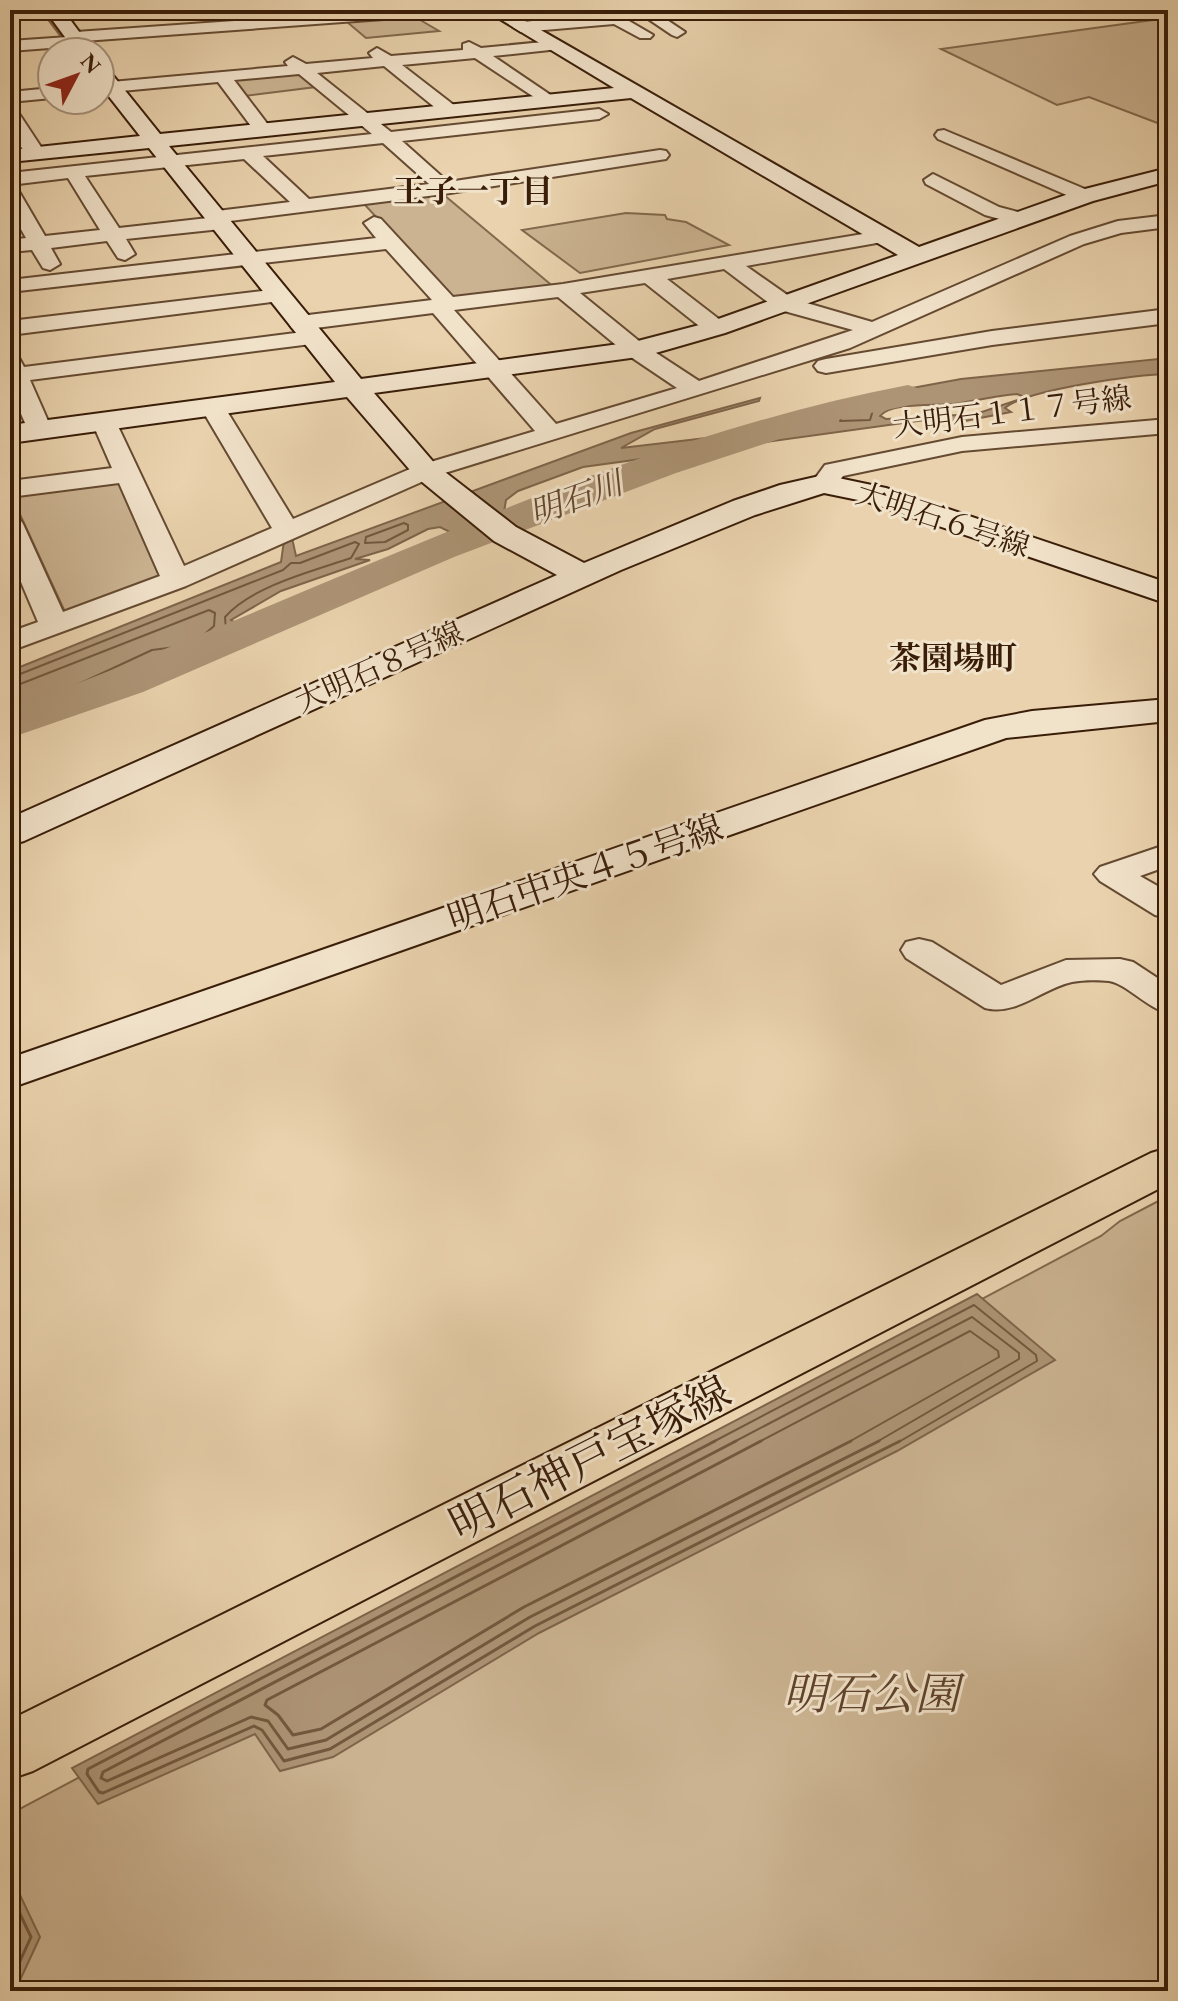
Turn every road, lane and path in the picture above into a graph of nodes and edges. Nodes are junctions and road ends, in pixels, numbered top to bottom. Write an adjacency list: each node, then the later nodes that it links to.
1 (54, 10): 15 (street)
2 (218, 10): 11 (street)
3 (452, 10): 6 (street)
4 (540, 10): 7 (street)
5 (642, 10): 13 (street)
6 (417, 13): 9 (street); 20 (street)
7 (499, 13): 12 (street)
8 (277, 16): 9 (street); 10 (street)
9 (335, 18): 21 (street)
10 (255, 22): 11 (street); 22 (street)
11 (233, 24): 16 (street)
12 (521, 27): 14 (street); 19 (street)
13 (677, 32)
14 (645, 35)
15 (74, 36)
16 (95, 36)
17 (36, 45): 18 (street)
18 (10, 46)
19 (553, 46): 20 (street); 27 (street)
20 (477, 53): 21 (street); 33 (street)
21 (386, 60): 22 (street); 32 (street)
22 (301, 70): 23 (street); 25 (street)
23 (223, 77): 24 (street); 37 (street)
24 (116, 81)
25 (325, 89): 26 (street); 35 (street)
26 (296, 92)
27 (633, 92): 31 (street); 65 (street)
28 (36, 95): 30 (street)
29 (116, 96): 42 (street)
30 (10, 97)
31 (574, 98): 33 (street); 33 (street)
32 (449, 110): 33 (street); 35 (street)
33 (547, 110): 36 (street); 48 (street)
34 (10, 113): 45 (street)
35 (364, 119): 37 (street); 40 (street)
36 (495, 126): 38 (street); 49 (street)
37 (263, 130): 42 (street)
38 (441, 131): 40 (street); 52 (street)
39 (944, 135): 57 (street)
40 (387, 137): 43 (street); 55 (street)
41 (635, 138): 48 (street)
42 (157, 142): 45 (street); 47 (street)
43 (322, 144): 44 (street); 58 (street)
44 (248, 152): 47 (street); 60 (street)
45 (36, 153): 46 (street)
46 (10, 156)
47 (174, 162): 50 (street); 62 (street)
48 (606, 163): 49 (street)
49 (552, 170): 52 (street)
50 (73, 172): 53 (street); 64 (street)
51 (1168, 174): 57 (street)
52 (501, 178): 55 (street)
53 (10, 179)
54 (933, 180): 61 (street)
55 (444, 188): 58 (street)
56 (10, 192): 67 (street)
57 (1085, 196): 61 (street)
58 (381, 197): 59 (street)
59 (354, 200): 60 (street); 66 (street)
60 (305, 206): 62 (street)
61 (1022, 219): 69 (street)
62 (219, 220): 64 (street); 70 (street)
63 (1168, 221): 80 (street)
64 (112, 235): 67 (street); 72 (street)
65 (881, 237): 69 (street); 71 (street)
66 (391, 242): 70 (street); 79 (street)
67 (40, 243): 68 (street); 74 (street)
68 (10, 246)
69 (918, 257): 78 (street)
70 (248, 258): 72 (street); 77 (street)
71 (727, 262): 73 (street); 78 (street)
72 (136, 272): 74 (street)
73 (649, 275): 76 (street); 86 (street)
74 (58, 281): 75 (street)
75 (10, 286)
76 (563, 290): 79 (street); 89 (street)
77 (279, 295): 85 (street); 88 (street)
78 (785, 304): 86 (street); 87 (street)
79 (444, 306): 88 (street); 90 (street)
80 (915, 310): 82 (street); 87 (street)
81 (1168, 316): 84 (street)
82 (949, 317)
83 (978, 318): 84 (street)
84 (1090, 326): 92 (street)
85 (10, 328)
86 (716, 328): 89 (street)
87 (873, 329): 92 (street)
88 (306, 330): 91 (street); 93 (street)
89 (636, 350): 90 (street); 92 (street)
90 (496, 370): 93 (street); 98 (street)
91 (12, 371): 97 (street)
92 (704, 388): 98 (street)
93 (354, 389): 94 (street); 101 (street)
94 (213, 408): 95 (street); 105 (street)
95 (104, 422): 97 (street); 100 (street)
96 (1168, 426): 102 (street, 大明石１１７号線)
97 (40, 430): 99 (street)
98 (550, 433): 101 (street)
99 (10, 434)
100 (129, 474): 103 (street); 108 (street)
101 (430, 475): 105 (street); 107 (street)
102 (824, 484): 107 (street, 大明石６号線); 109 (street, 大明石６号線)
103 (10, 489)
104 (10, 524): 106 (street)
105 (288, 532): 108 (street)
106 (18, 567): 110 (street)
107 (576, 571): 113 (street, 大明石８号線)
108 (176, 580): 110 (street)
109 (1168, 594)
110 (54, 626): 111 (street)
111 (10, 642)
112 (1168, 710): 118 (street, 明石中央４５号線)
113 (10, 833)
114 (1168, 854): 115 (street)
115 (1168, 907)
116 (919, 950): 117 (street)
117 (1168, 1002)
118 (10, 1074)
119 (1168, 1164): 120 (main road, 明石神戸宝塚線)
120 (10, 1751)

